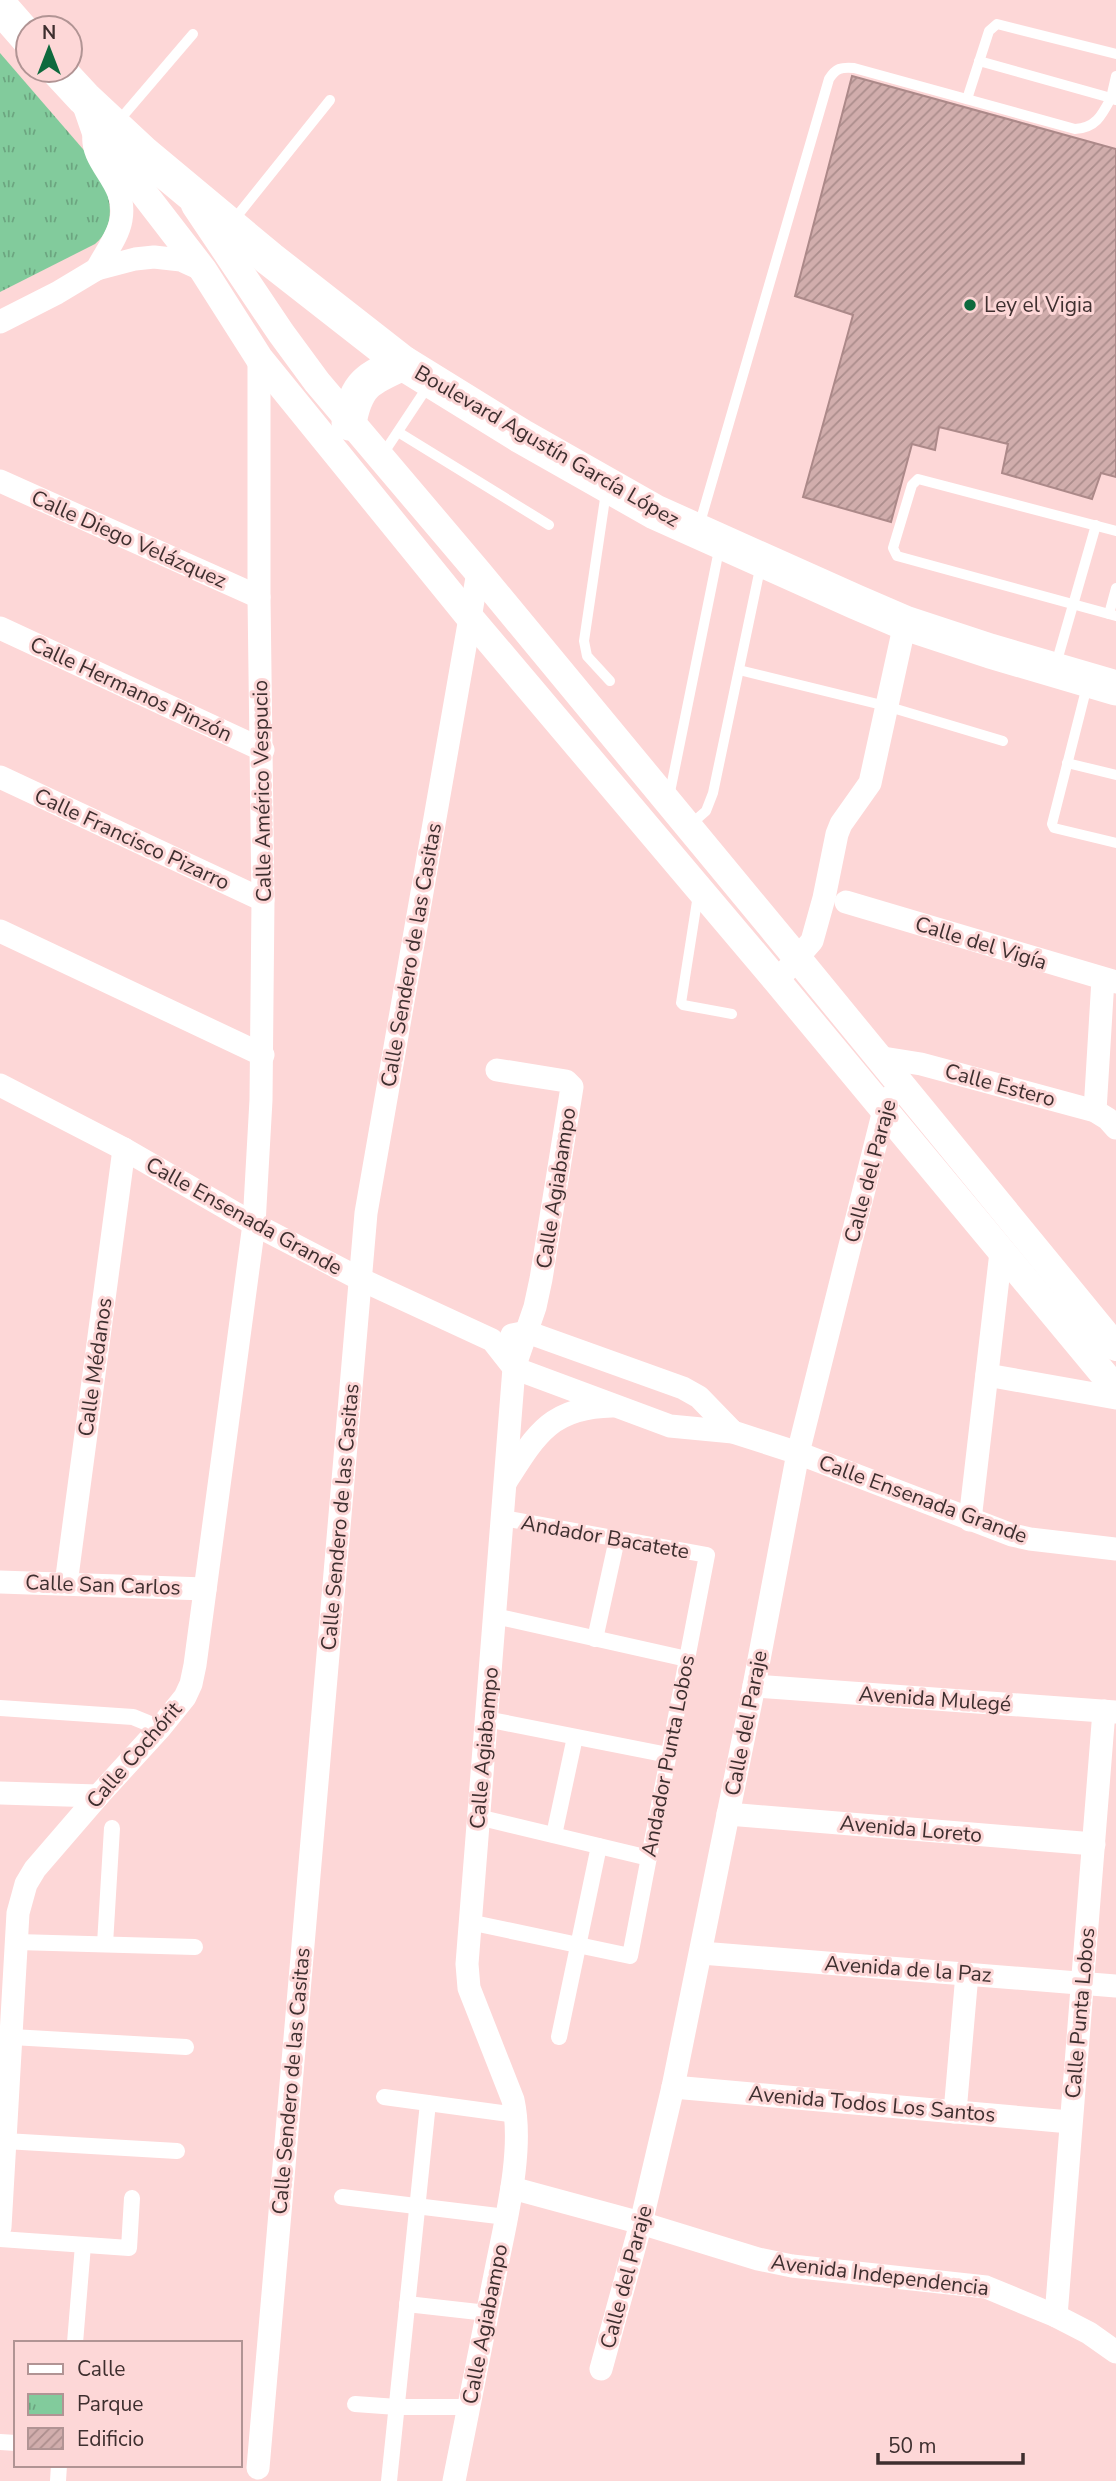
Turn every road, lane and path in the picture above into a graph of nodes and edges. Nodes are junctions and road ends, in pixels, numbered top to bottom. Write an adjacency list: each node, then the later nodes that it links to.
1 (0, 6): 2 (main road)
2 (14, 22)
3 (193, 34): 11 (lane)
4 (1116, 54): 5 (lane)
5 (979, 61): 8 (lane); 9 (lane)
6 (1116, 76): 9 (lane)
7 (69, 84): 11 (main road, Boulevard Agustín García López)
8 (967, 99): 9 (lane); 27 (lane)
9 (1113, 99)
10 (330, 100): 13 (lane)
11 (97, 118): 12 (main road, Boulevard Agustín García López); 14 (street); 15 (street)
12 (185, 190): 13 (main road, Boulevard Agustín García López); 19 (street)
13 (229, 226): 18 (main road, Boulevard Agustín García López)
14 (97, 269): 15 (street); 16 (street)
15 (202, 270): 17 (street)
16 (0, 321)
17 (259, 358): 31 (street, Calle Américo Vespucio); 34 (street)
18 (417, 371): 19 (main road); 20 (lane); 23 (main road, Boulevard Agustín García López)
19 (349, 422): 21 (street)
20 (398, 432): 21 (lane); 24 (lane)
21 (381, 458): 29 (street)
22 (0, 481): 31 (street, Calle Diego Velázquez)
23 (607, 486): 27 (main road, Boulevard Agustín García López); 39 (lane)
24 (549, 525)
25 (1096, 526): 26 (lane); 32 (lane); 32 (lane)
26 (1116, 531)
27 (709, 537): 28 (main road, Boulevard Agustín García López); 47 (lane)
28 (761, 560): 35 (main road, Boulevard Agustín García López); 37 (lane)
29 (478, 572): 34 (street, Calle Sendero de las Casitas); 47 (street)
30 (1116, 588): 33 (lane)
31 (259, 597): 43 (street, Calle Américo Vespucio)
32 (1074, 604): 33 (lane); 38 (lane)
33 (1112, 615)
34 (471, 619): 50 (street); 70 (street, Calle Sendero de las Casitas)
35 (905, 623): 38 (main road, Boulevard Agustín García López); 41 (street)
36 (0, 628): 43 (street, Calle Hermanos Pinzón)
37 (739, 670): 41 (lane); 48 (lane)
38 (1055, 670): 40 (main road, Boulevard Agustín García López)
39 (610, 681)
40 (1102, 684): 44 (lane)
41 (886, 706): 42 (lane); 54 (street)
42 (1003, 741)
43 (263, 750): 51 (street, Calle Américo Vespucio)
44 (1067, 763): 45 (lane); 49 (lane)
45 (1116, 775)
46 (0, 777): 51 (street, Calle Francisco Pizarro)
47 (668, 802): 48 (street)
48 (688, 827): 54 (street)
49 (1116, 843)
50 (699, 889): 55 (street); 57 (lane)
51 (263, 900): 58 (street, Calle Américo Vespucio)
52 (846, 902): 56 (street, Calle del Vigía)
53 (0, 931): 58 (street)
54 (798, 959): 55 (street); 59 (street)
55 (777, 981): 64 (street)
56 (1110, 981): 65 (street)
57 (732, 1013)
58 (262, 1055): 68 (street, Calle Américo Vespucio)
59 (877, 1057): 61 (street); 65 (street, Calle Estero)
60 (497, 1070): 71 (street, Calle Agiabampo)
61 (897, 1079): 64 (street, Calle del Paraje); 73 (street)
62 (0, 1085): 63 (street); 67 (street, Calle Ensenada Grande)
63 (0, 1092)
64 (884, 1110): 69 (street); 80 (street, Calle del Paraje)
65 (1095, 1111): 66 (street, Calle Estero)
66 (1116, 1128)
67 (124, 1149): 68 (street, Calle Ensenada Grande); 88 (street, Calle Médanos)
68 (254, 1224): 70 (street, Calle Ensenada Grande); 89 (street, Calle Cochórit)
69 (1001, 1252): 75 (street); 76 (street)
70 (360, 1279): 72 (street, Calle Ensenada Grande); 148 (street, Calle Sendero de las Casitas)
71 (527, 1332): 72 (street); 74 (street, Calle Agiabampo); 79 (street, Calle Ensenada Grande)
72 (492, 1340): 74 (street, Calle Ensenada Grande)
73 (1116, 1346)
74 (514, 1368): 78 (street, Calle Ensenada Grande); 81 (street, Calle Agiabampo)
75 (987, 1376): 77 (street); 83 (street)
76 (1116, 1389)
77 (1116, 1398)
78 (616, 1406): 79 (street, Calle Ensenada Grande); 81 (street)
79 (733, 1432): 80 (street, Calle Ensenada Grande)
80 (797, 1453): 83 (street, Calle Ensenada Grande); 93 (street, Calle del Paraje)
81 (505, 1483): 82 (street, Calle Agiabampo)
82 (503, 1518): 84 (street, Andador Bacatete); 90 (street, Calle Agiabampo)
83 (970, 1520): 85 (street, Calle Ensenada Grande)
84 (617, 1539): 86 (street, Andador Bacatete); 91 (street)
85 (1116, 1549)
86 (707, 1555): 92 (street, Andador Punta Lobos)
87 (0, 1582): 88 (street, Calle San Carlos)
88 (66, 1584): 89 (street, Calle San Carlos)
89 (205, 1589): 97 (street, Calle Cochórit)
90 (495, 1616): 91 (street); 96 (street, Calle Agiabampo)
91 (596, 1639): 92 (street)
92 (687, 1659): 99 (street, Andador Punta Lobos)
93 (754, 1686): 95 (street, Avenida Mulegé); 102 (street, Calle del Paraje)
94 (0, 1708): 97 (street)
95 (1110, 1711): 106 (street, Calle Punta Lobos)
96 (486, 1719): 98 (street); 103 (street, Calle Agiabampo)
97 (160, 1728): 101 (street, Calle Cochórit)
98 (575, 1737): 99 (street); 105 (street)
99 (668, 1755): 108 (street, Andador Punta Lobos)
100 (0, 1793): 101 (street)
101 (98, 1796): 109 (street, Calle Cochórit)
102 (728, 1814): 106 (street, Avenida Loreto); 115 (street, Calle del Paraje)
103 (478, 1817): 105 (street); 110 (street, Calle Agiabampo)
104 (112, 1828): 112 (street)
105 (554, 1835): 107 (street)
106 (1094, 1844): 117 (street, Calle Punta Lobos)
107 (600, 1846): 108 (street); 113 (street)
108 (649, 1858): 113 (street, Andador Punta Lobos)
109 (9, 1912): 111 (street, Calle Cochórit)
110 (470, 1922): 113 (street); 126 (street, Calle Agiabampo)
111 (16, 1942): 112 (street); 119 (street, Calle Cochórit)
112 (105, 1944): 114 (street)
113 (579, 1945): 120 (street)
114 (195, 1947)
115 (701, 1953): 116 (street, Avenida de la Paz); 122 (street, Calle del Paraje)
116 (967, 1973): 117 (street, Avenida de la Paz); 125 (street)
117 (1082, 1983): 118 (street, Avenida de la Paz); 127 (street, Calle Punta Lobos)
118 (1116, 1986)
119 (8, 2028): 121 (street); 128 (street, Calle Cochórit)
120 (559, 2037)
121 (186, 2047)
122 (674, 2087): 125 (street, Avenida Todos Los Santos); 135 (street, Calle del Paraje)
123 (384, 2097): 124 (street)
124 (428, 2103): 126 (street); 133 (street)
125 (955, 2112): 127 (street, Avenida Todos Los Santos)
126 (516, 2115): 130 (street, Calle Agiabampo)
127 (1070, 2122): 141 (street, Calle Punta Lobos)
128 (4, 2127): 129 (street); 136 (street, Calle Cochórit)
129 (177, 2151)
130 (512, 2188): 134 (street, Calle Agiabampo); 135 (street, Avenida Independencia)
131 (342, 2197): 133 (street)
132 (132, 2198): 138 (street)
133 (418, 2207): 134 (street); 139 (street)
134 (506, 2217): 140 (street, Calle Agiabampo)
135 (642, 2222): 141 (street, Avenida Independencia); 144 (street, Calle del Paraje)
136 (0, 2229): 137 (street, Calle Cochórit)
137 (0, 2241): 138 (street)
138 (83, 2245): 142 (street)
139 (407, 2304): 140 (street); 146 (street)
140 (487, 2313): 147 (street, Calle Agiabampo)
141 (1056, 2316): 143 (street, Avenida Independencia)
142 (75, 2341)
143 (1116, 2352)
144 (601, 2369)
145 (355, 2404): 146 (street)
146 (397, 2407): 147 (street); 149 (street)
147 (468, 2407): 150 (street, Calle Agiabampo)
148 (258, 2468)
149 (389, 2481)
150 (454, 2481)

